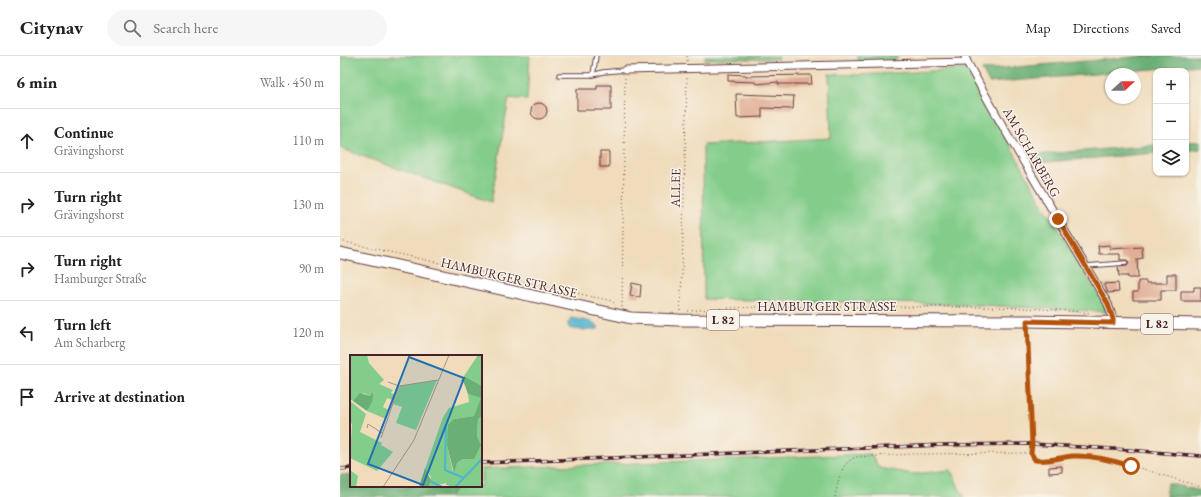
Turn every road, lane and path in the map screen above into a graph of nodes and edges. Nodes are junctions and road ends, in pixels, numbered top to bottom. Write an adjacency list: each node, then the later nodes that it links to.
1 (596, 56): 7 (lane)
2 (687, 56): 4 (path, ALLEE)
3 (966, 59): 4 (street); 11 (street, AM SCHARBERG)
4 (687, 69): 5 (street); 15 (path, ALLEE)
5 (625, 70): 7 (lane); 13 (path)
6 (559, 75): 7 (lane)
7 (593, 75)
8 (340, 241): 12 (path)
9 (340, 253): 15 (main road, HAMBURGER STRASSE / L 82)
10 (1126, 263): 11 (lane)
11 (1086, 266): 17 (street, AM SCHARBERG)
12 (617, 307)
13 (622, 311)
14 (1089, 313): 15 (path)
15 (679, 316): 16 (main road, HAMBURGER STRASSE / L 82)
16 (1027, 321): 17 (main road, HAMBURGER STRASSE / L 82); 19 (path)
17 (1113, 323): 18 (main road, HAMBURGER STRASSE / L 82)
18 (1201, 324)
19 (1031, 453): 20 (path); 21 (path)
20 (1201, 487)
21 (835, 497)

